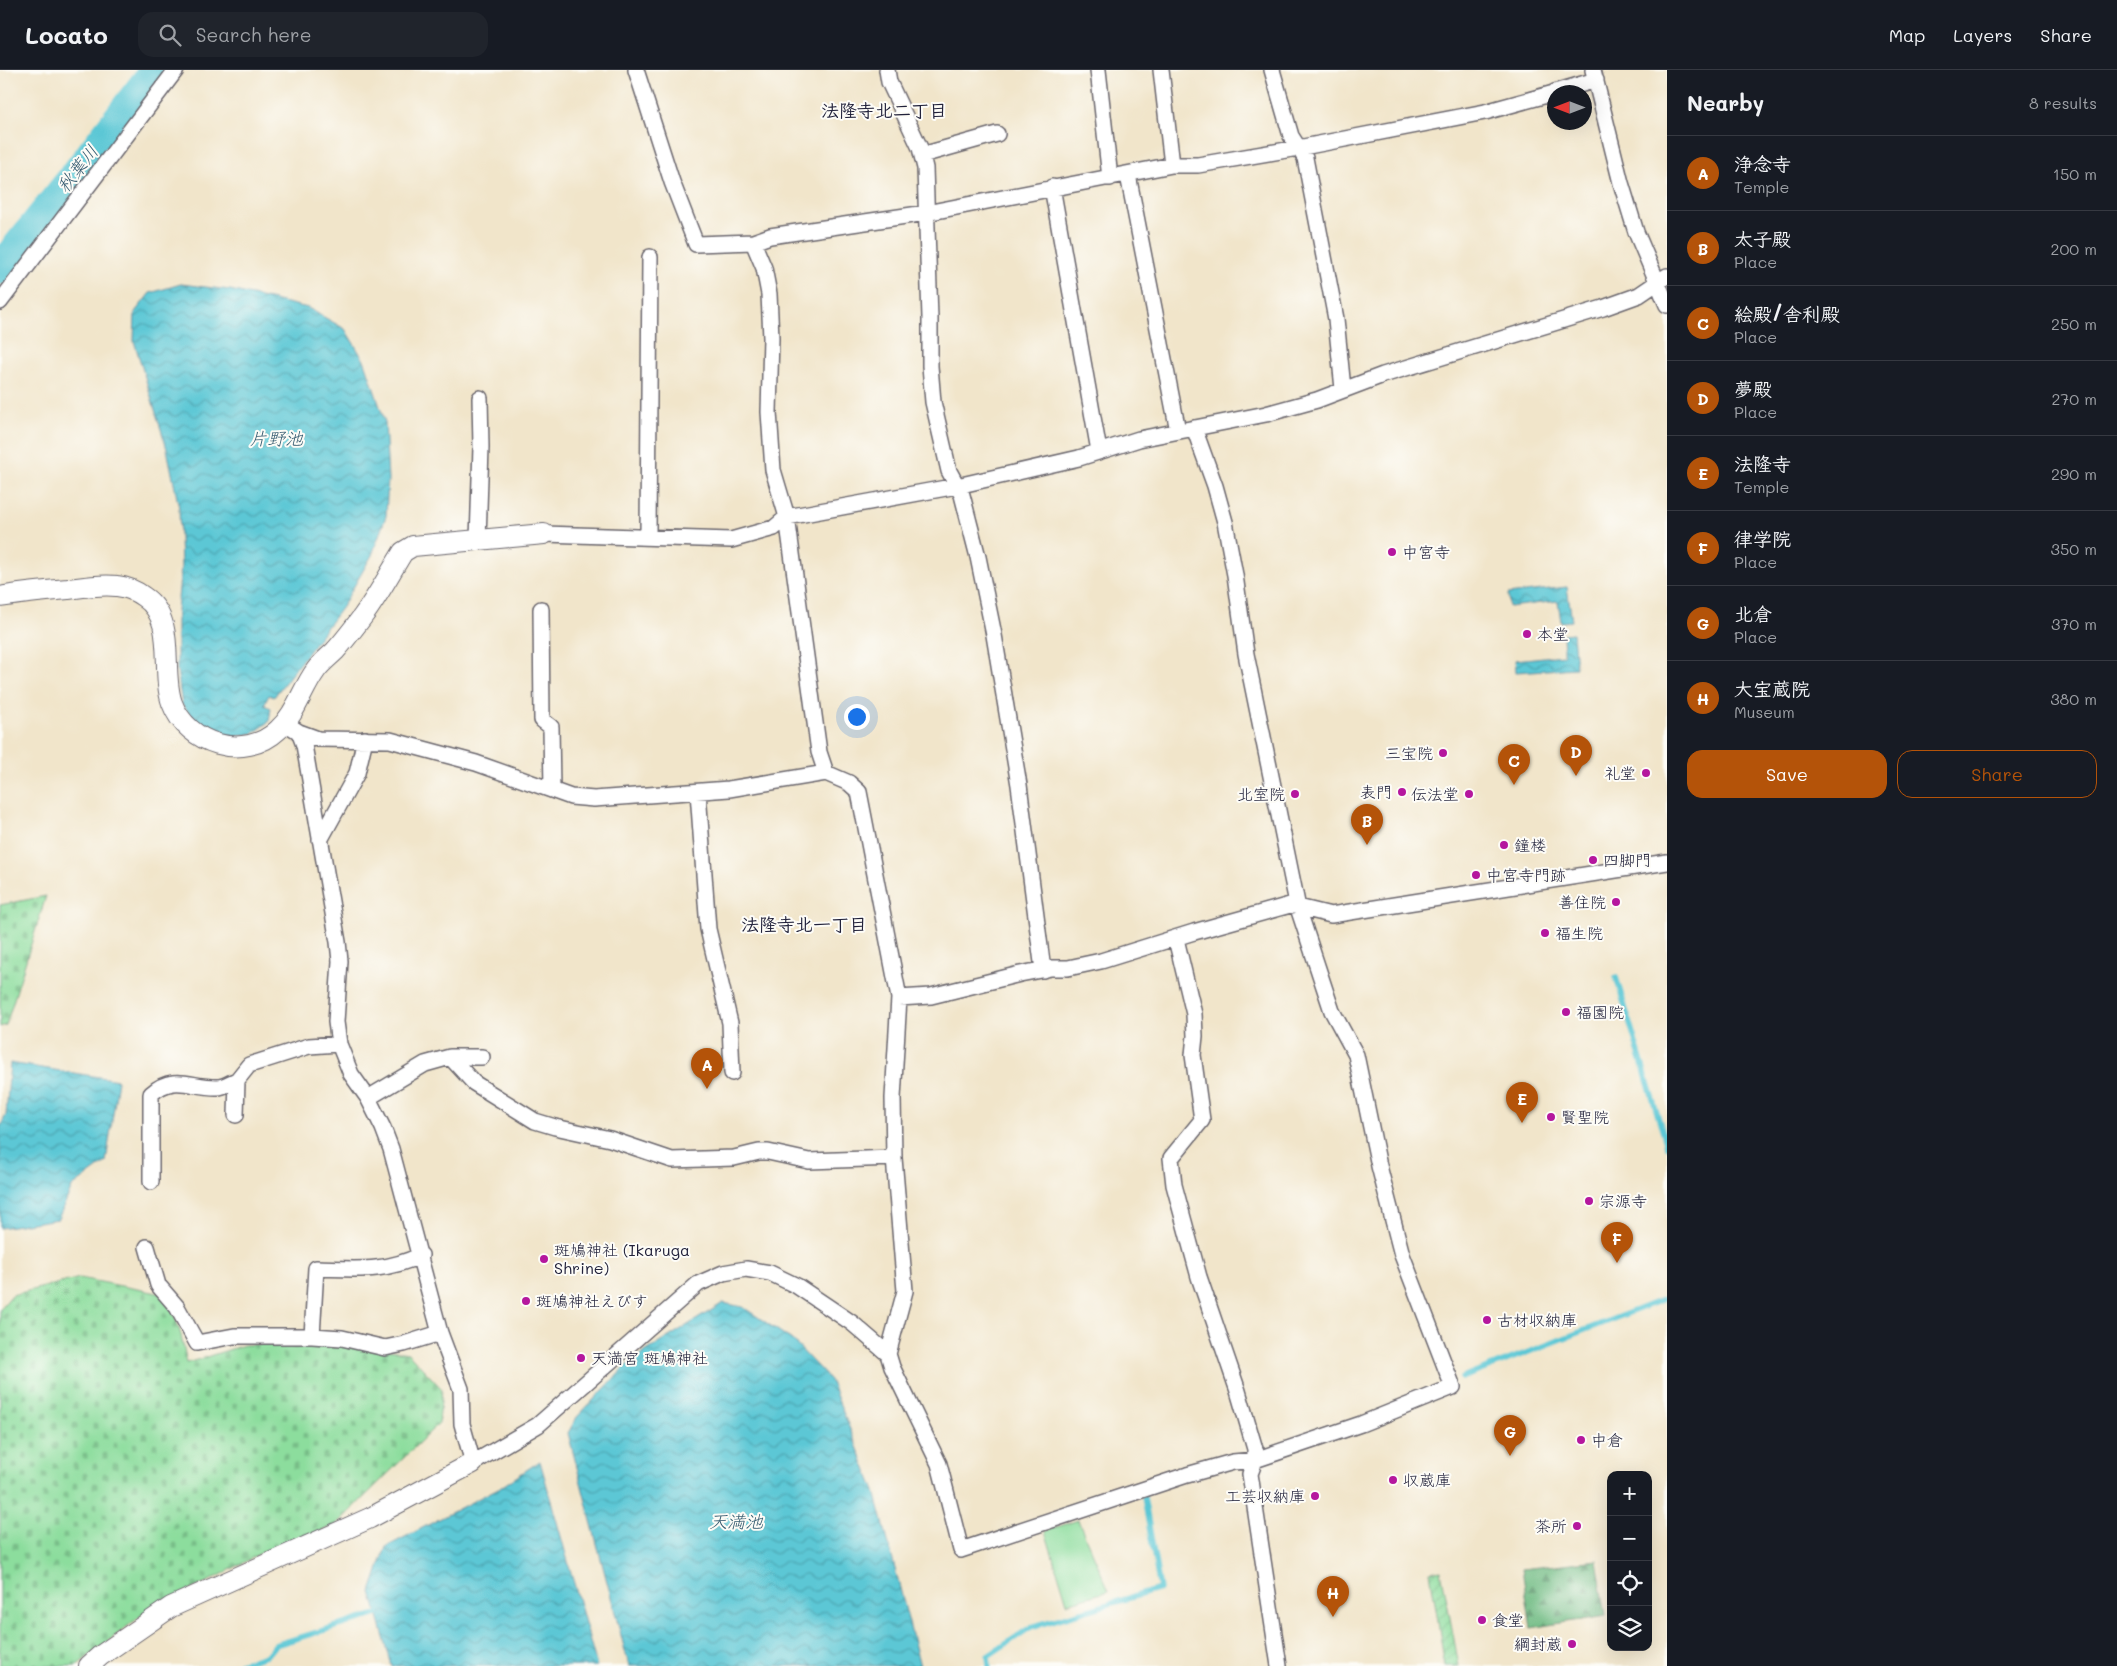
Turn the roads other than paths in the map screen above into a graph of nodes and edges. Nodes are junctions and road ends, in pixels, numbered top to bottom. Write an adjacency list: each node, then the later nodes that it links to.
1 (176, 70): 21 (street)
2 (636, 70): 18 (street)
3 (887, 70): 12 (street)
4 (1098, 70): 15 (street)
5 (1162, 70): 13 (street)
6 (1272, 70): 11 (street)
7 (1595, 75): 8 (street); 20 (street)
8 (1573, 85)
9 (1547, 95): 11 (street)
10 (997, 134): 12 (street)
11 (1298, 148): 13 (street); 23 (street)
12 (922, 155): 17 (street)
13 (1172, 165): 14 (street)
14 (1128, 175): 15 (street); 26 (street)
15 (1110, 178): 16 (street)
16 (1052, 187): 17 (street); 27 (street)
17 (926, 213): 18 (street); 28 (street)
18 (753, 242): 29 (street)
19 (650, 256): 31 (street)
20 (1662, 279): 22 (street); 23 (street)
21 (0, 302)
22 (1667, 305)
23 (1343, 389): 25 (street)
24 (480, 398): 32 (street)
25 (1194, 428): 26 (street); 42 (street)
26 (1178, 431): 27 (street)
27 (1099, 451): 28 (street)
28 (957, 486): 29 (street); 44 (street)
29 (787, 517): 31 (street); 37 (street)
30 (544, 534): 31 (street); 32 (street)
31 (648, 536)
32 (478, 540): 35 (street)
33 (0, 597): 35 (street)
34 (541, 609): 38 (street)
35 (292, 727): 36 (street); 40 (street)
36 (366, 738): 38 (street); 40 (street)
37 (826, 773): 39 (street); 45 (street)
38 (552, 790): 39 (street)
39 (698, 792): 49 (street)
40 (320, 840): 46 (street)
41 (1667, 862): 42 (street)
42 (1298, 908): 43 (street); 60 (street)
43 (1176, 939): 44 (street); 60 (street)
44 (1043, 970): 45 (street)
45 (899, 998): 53 (street)
46 (339, 1044): 50 (street); 51 (street)
47 (450, 1057): 48 (street); 51 (street); 53 (street)
48 (482, 1057)
49 (732, 1073)
50 (236, 1080): 52 (street); 54 (street)
51 (368, 1098): 56 (street)
52 (236, 1115)
53 (894, 1158): 59 (street)
54 (151, 1182)
55 (147, 1246): 58 (street)
56 (421, 1255): 57 (street); 58 (street)
57 (440, 1333): 58 (street); 61 (street)
58 (312, 1336)
59 (888, 1354): 60 (street); 61 (street)
60 (1255, 1460): 63 (street)
61 (473, 1463): 62 (street)
62 (89, 1666)
63 (1279, 1666)

